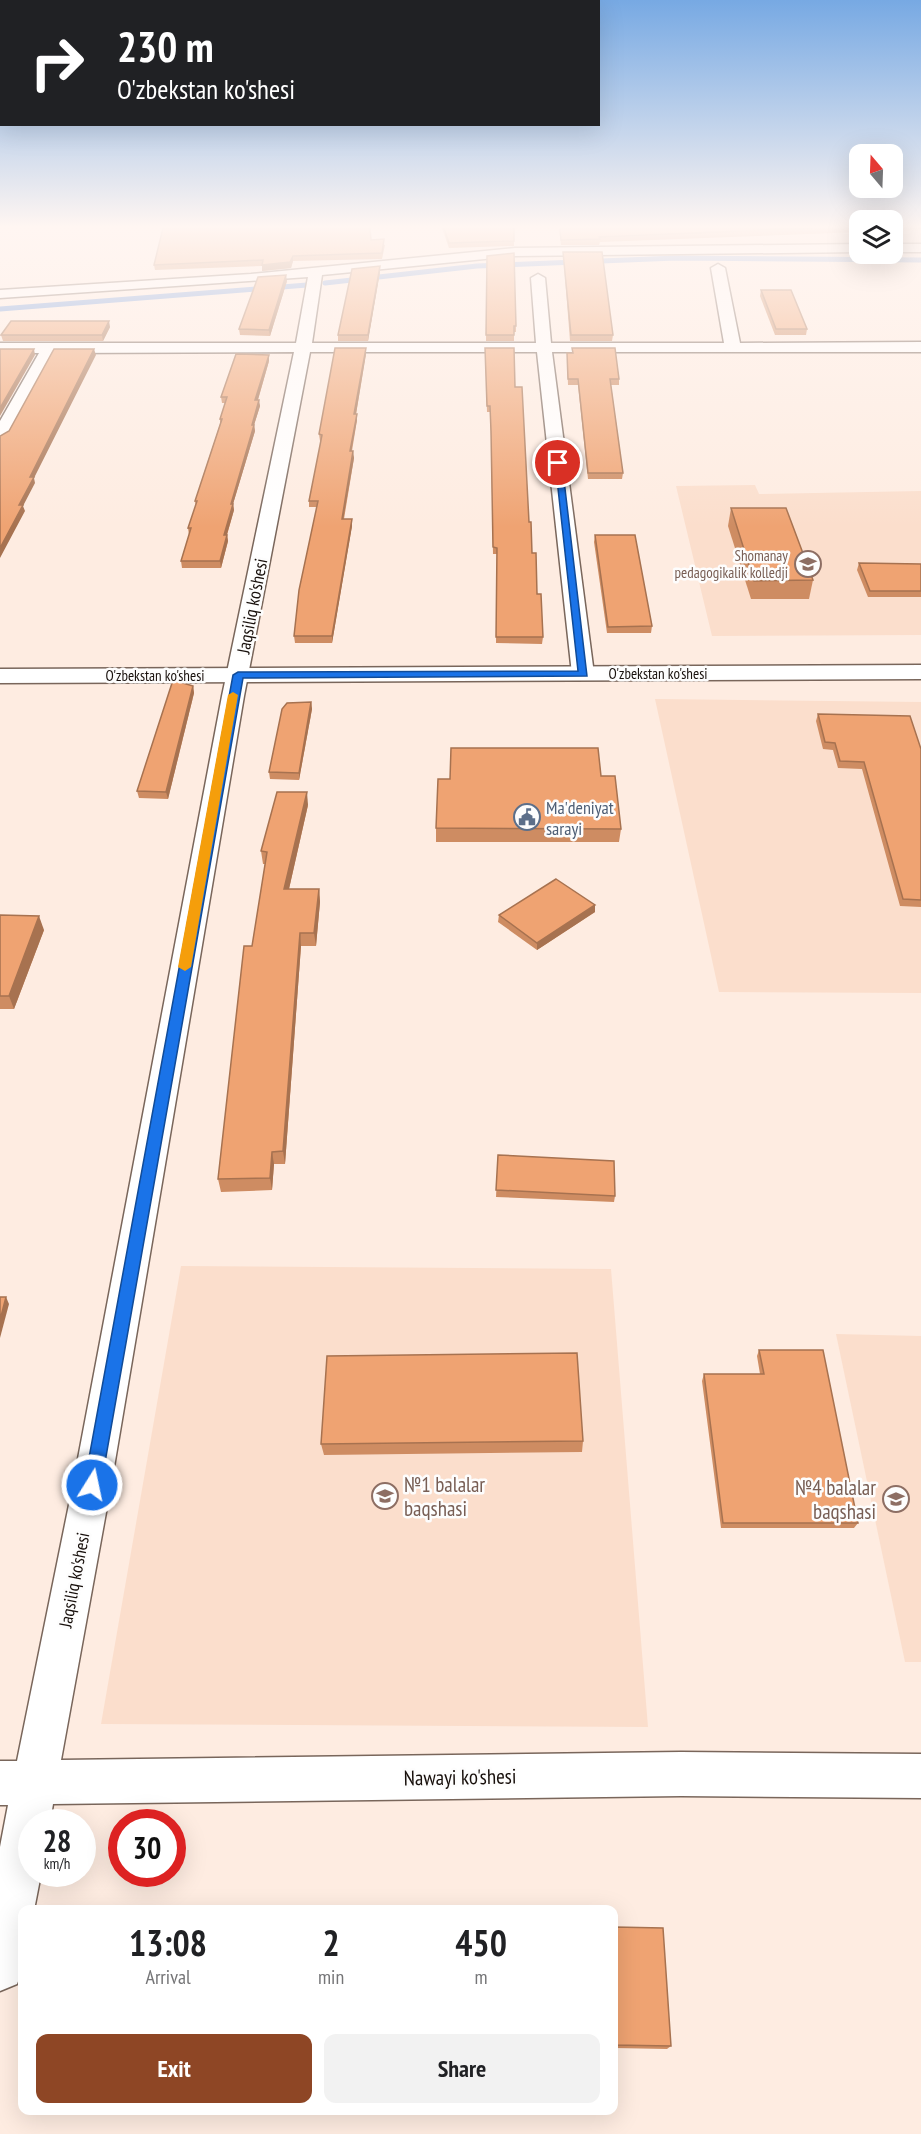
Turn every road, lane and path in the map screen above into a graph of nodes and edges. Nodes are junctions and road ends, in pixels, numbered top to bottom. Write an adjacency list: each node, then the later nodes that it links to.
1 (306, 328): 8 (street, Jaqsiliq ko'shesi)
2 (542, 328): 9 (street)
3 (729, 328): 4 (street)
4 (733, 347): 5 (street); 9 (street)
5 (921, 347)
6 (0, 348): 7 (street)
7 (49, 348): 8 (street); 10 (street)
8 (303, 348): 9 (street); 13 (street, Jaqsiliq ko'shesi)
9 (544, 348): 12 (street)
10 (0, 436)
11 (921, 672): 12 (main road, O'zbekstan ko'shesi)
12 (584, 674): 13 (main road, O'zbekstan ko'shesi)
13 (238, 675): 14 (main road, O'zbekstan ko'shesi); 16 (street, Jaqsiliq ko'shesi)
14 (0, 676)
15 (921, 1776): 16 (street, Nawayi ko'shesi)
16 (18, 1783): 17 (street, Jaqsiliq ko'shesi)
17 (0, 1966)

